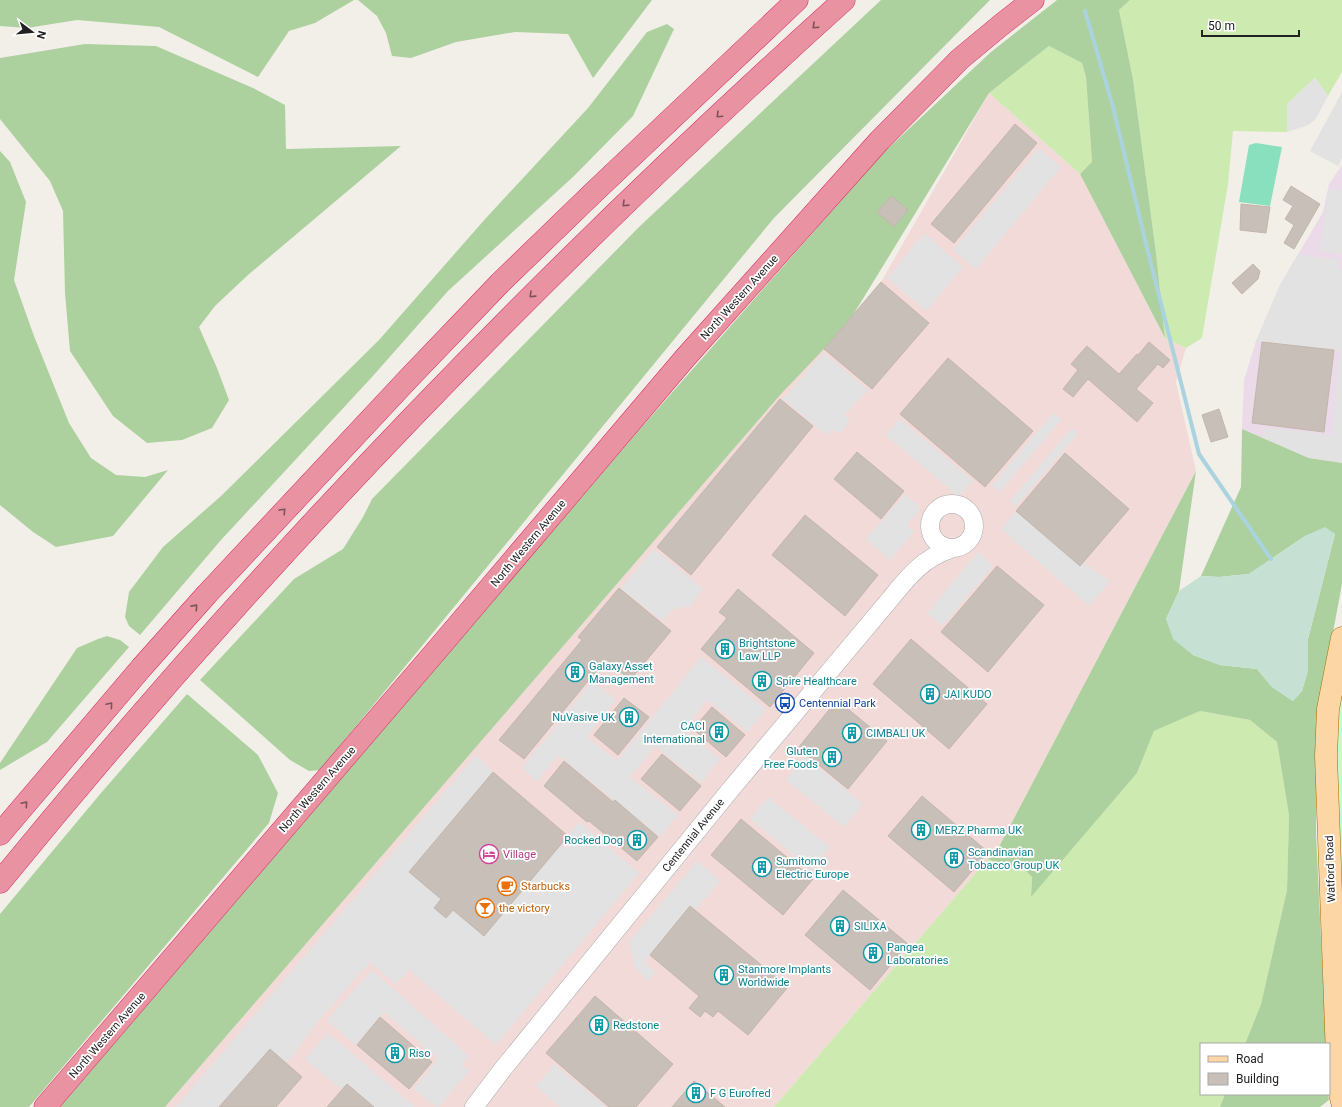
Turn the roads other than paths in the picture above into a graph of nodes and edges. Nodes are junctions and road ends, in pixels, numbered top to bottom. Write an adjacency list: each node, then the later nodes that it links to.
1 (797, 0): 8 (highway, one-way to 1)
2 (844, 0): 9 (highway, one-way to 9)
3 (1033, 0): 11 (highway, North Western Avenue)
4 (929, 525): 5 (street); 5 (street); 6 (street)
5 (951, 549): 6 (street)
6 (917, 568): 12 (street, Centennial Avenue)
7 (1342, 638): 10 (main road, Watford Road)
8 (0, 834)
9 (0, 882)
10 (1342, 1102)
11 (45, 1107)
12 (474, 1107)

